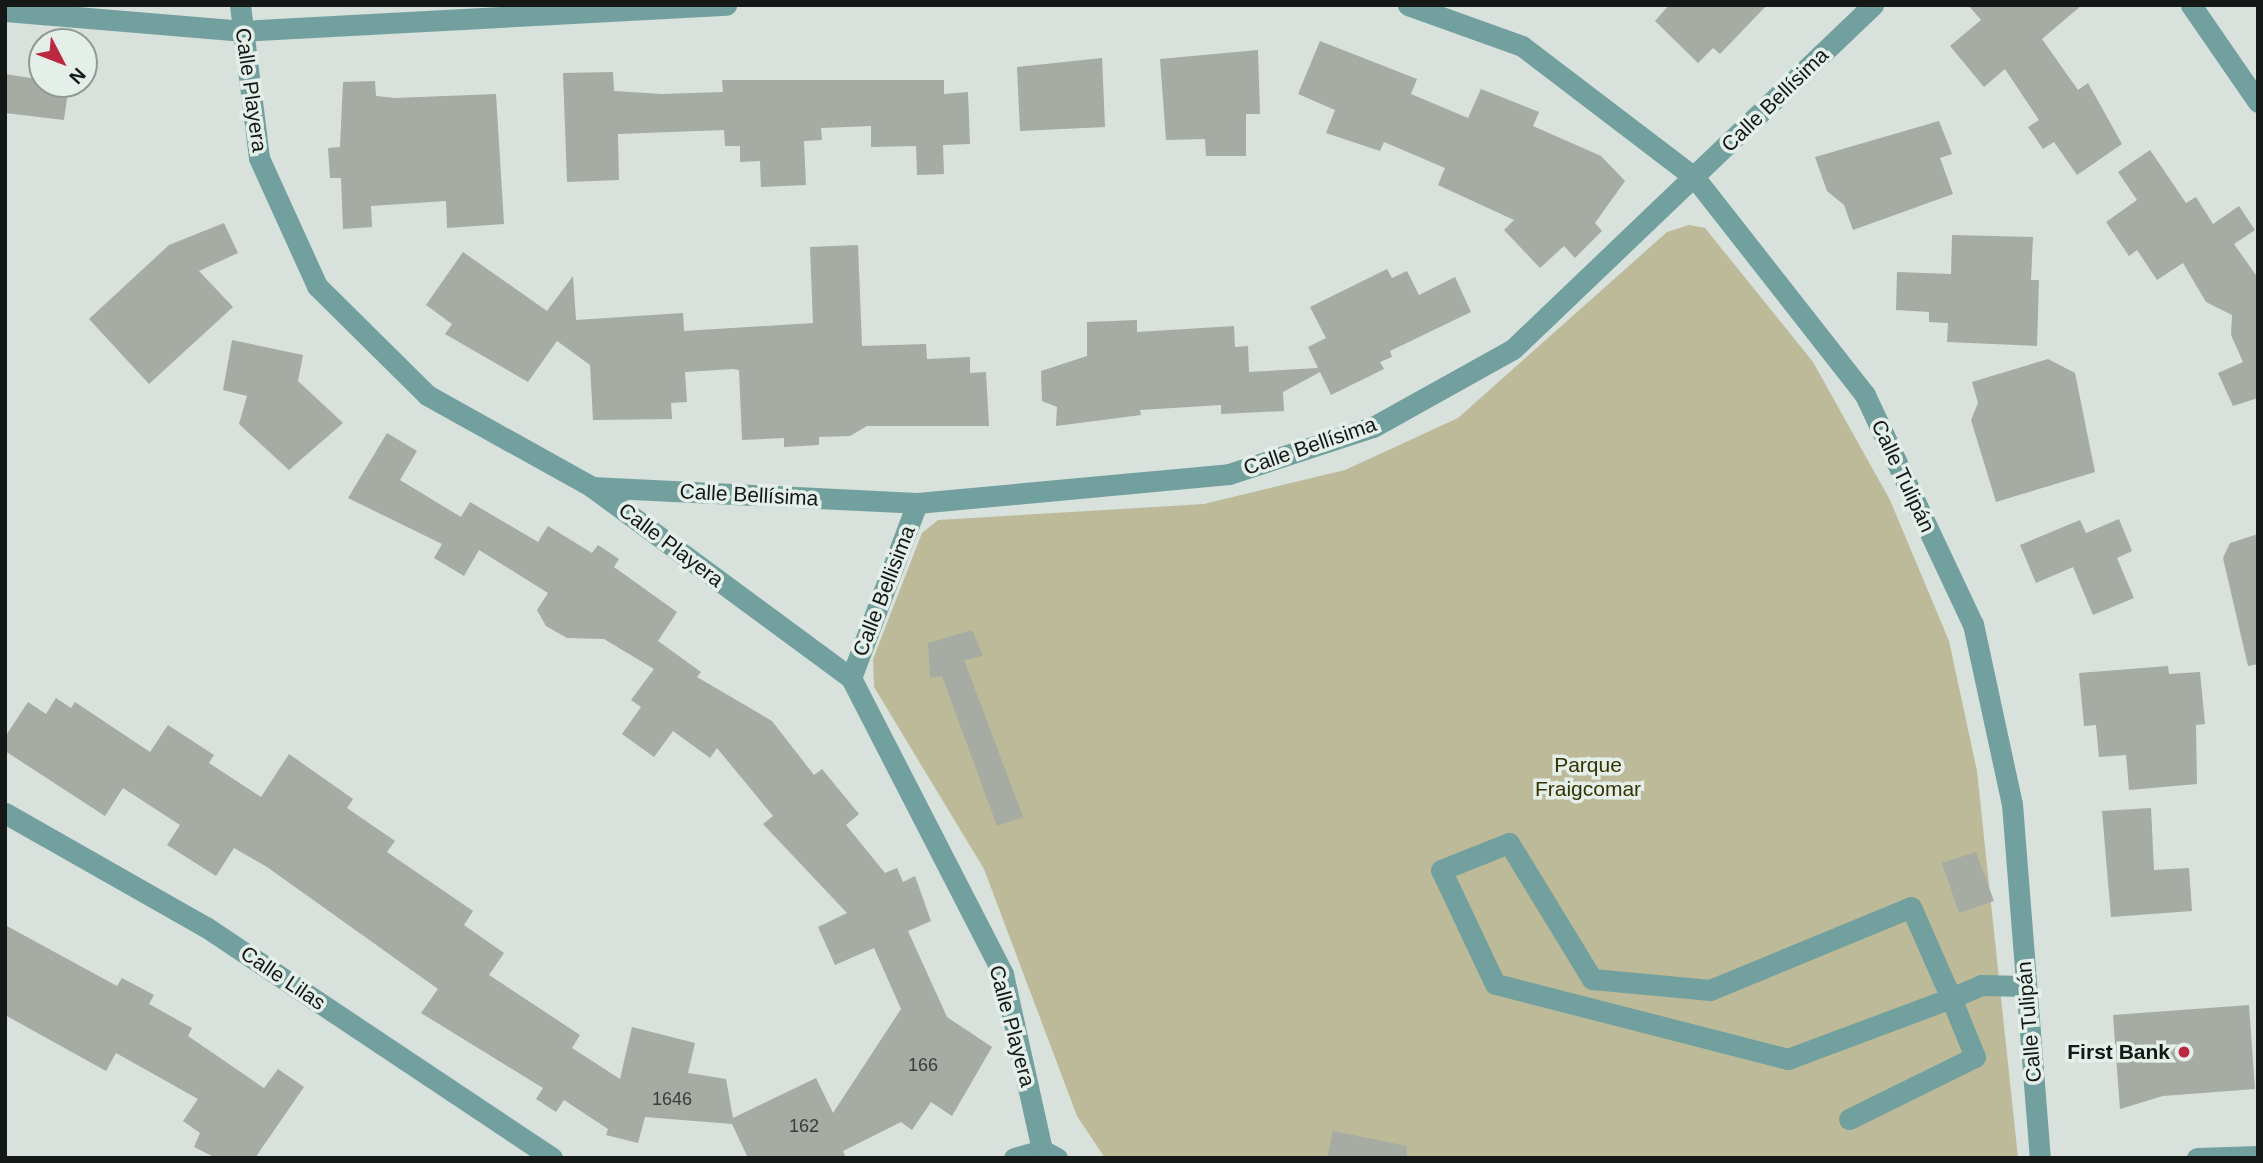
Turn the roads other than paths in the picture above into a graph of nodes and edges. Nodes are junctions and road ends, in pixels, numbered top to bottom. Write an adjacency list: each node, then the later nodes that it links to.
1 (240, 5): 7 (street, Calle Playera)
2 (726, 5): 7 (street)
3 (1408, 5): 9 (street, Calle Tulipán)
4 (1873, 5): 9 (street, Calle Bellísima)
5 (2191, 5): 8 (street)
6 (5, 12): 7 (street)
7 (241, 31): 10 (street, Calle Playera)
8 (2258, 102)
9 (1695, 178): 11 (street, Calle Bellísima); 14 (street, Calle Tulipán)
10 (593, 487): 11 (street, Calle Bellísima); 12 (street, Calle Playera)
11 (918, 503): 12 (street, Calle Bellisima)
12 (851, 678): 17 (street, Calle Playera)
13 (5, 813): 19 (street, Calle Lilas)
14 (2026, 986): 15 (street); 21 (street, Calle Tulipán)
15 (1951, 998): 15 (street); 16 (street)
16 (1849, 1119)
17 (1050, 1154): 20 (street)
18 (2258, 1156): 22 (street)
19 (552, 1158)
20 (1014, 1158)
21 (2040, 1158)
22 (2197, 1158)

